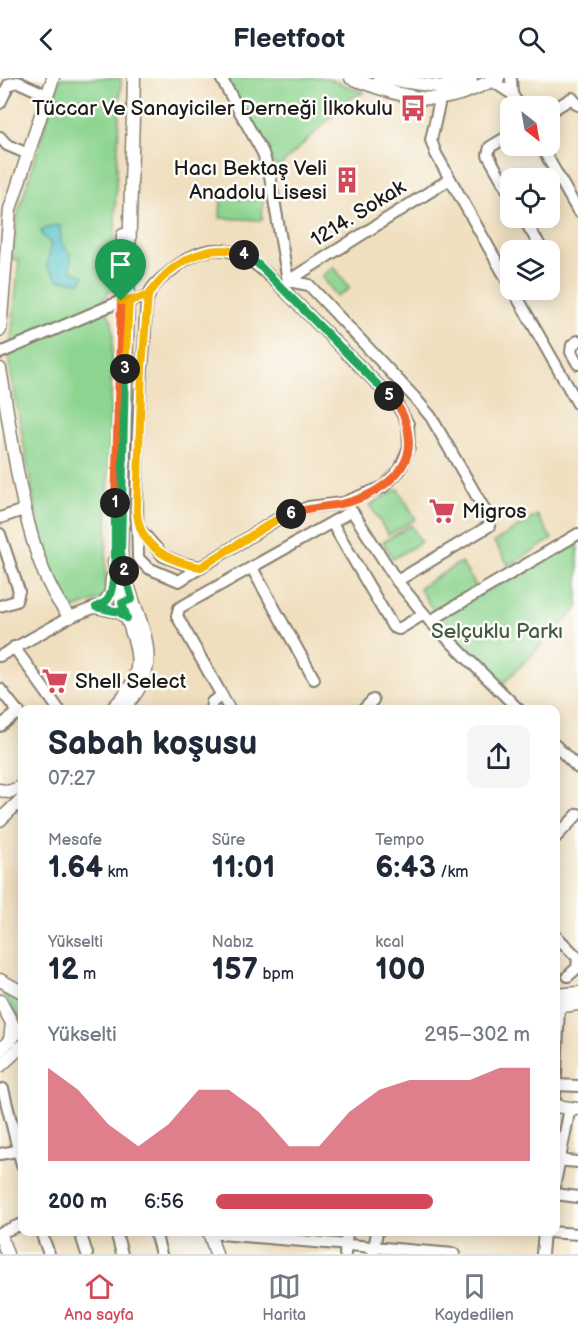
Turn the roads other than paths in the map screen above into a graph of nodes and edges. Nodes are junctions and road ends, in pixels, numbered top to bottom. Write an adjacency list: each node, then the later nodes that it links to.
1 (53, 78): 13 (main road)
2 (126, 78): 30 (main road)
3 (134, 78): 30 (main road)
4 (221, 78): 26 (street)
5 (351, 78): 11 (main road)
6 (379, 78): 10 (main road)
7 (471, 78): 11 (main road)
8 (511, 78): 12 (street)
9 (495, 79): 11 (main road); 12 (street)
10 (402, 80): 11 (main road)
11 (442, 93): 22 (street)
12 (512, 94)
13 (47, 95): 14 (street); 19 (main road)
14 (0, 103)
15 (560, 105): 16 (street)
16 (578, 105)
17 (0, 137): 19 (street)
18 (500, 141): 21 (street)
19 (28, 154): 23 (main road)
20 (547, 156): 24 (street)
21 (500, 176)
22 (450, 179): 25 (street); 26 (street, 1214. Sokak)
23 (5, 210): 27 (main road)
24 (578, 211)
25 (500, 267)
26 (285, 285): 28 (street); 45 (street); 47 (street)
27 (2, 286): 31 (main road)
28 (148, 296): 30 (street); 41 (street)
29 (519, 300): 36 (street)
30 (125, 301): 33 (street); 44 (main road); 48 (main road)
31 (0, 330)
32 (578, 341): 34 (street)
33 (0, 353)
34 (578, 364)
35 (0, 369): 38 (main road)
36 (574, 389): 37 (street)
37 (578, 404)
38 (26, 509): 39 (street); 51 (main road)
39 (0, 518)
40 (332, 523): 46 (street); 47 (street); 52 (street)
41 (137, 526): 45 (street); 45 (street)
42 (0, 534): 50 (street)
43 (578, 534): 52 (street)
44 (114, 562): 48 (main road); 49 (main road)
45 (201, 567)
46 (252, 568): 56 (street); 58 (street)
47 (397, 581): 52 (street)
48 (125, 600): 49 (main road); 53 (main road); 62 (main road)
49 (101, 605): 51 (street); 53 (main road)
50 (0, 606)
51 (70, 617): 54 (street)
52 (427, 617): 66 (street)
53 (127, 618): 61 (main road)
54 (14, 647): 55 (street); 60 (street)
55 (0, 656)
56 (314, 679)
57 (0, 689): 67 (street)
58 (222, 696): 63 (street); 64 (street)
59 (373, 700): 65 (street)
60 (55, 705)
61 (116, 705)
62 (126, 705)
63 (212, 705)
64 (227, 705)
65 (368, 705)
66 (514, 705)
67 (18, 712)
68 (18, 716): 69 (street)
69 (0, 726)
70 (560, 750): 71 (street)
71 (578, 767)
72 (18, 788): 73 (main road)
73 (0, 790)
74 (18, 803): 76 (main road)
75 (578, 814): 77 (street)
76 (0, 820)
77 (560, 833)
78 (560, 940): 79 (street)
79 (568, 976)
80 (0, 980): 81 (main road)
81 (18, 990)
82 (578, 993): 84 (main road)
83 (0, 1001): 88 (main road)
84 (560, 1001)
85 (560, 1003): 86 (main road)
86 (578, 1004)
87 (18, 1032): 88 (main road)
88 (10, 1040): 89 (main road)
89 (0, 1050)
90 (18, 1050): 92 (main road)
91 (18, 1060): 92 (main road)
92 (0, 1067)
93 (560, 1085): 94 (street)
94 (578, 1086)
95 (3, 1089): 97 (street)
96 (574, 1109): 100 (street)
97 (18, 1143)
98 (18, 1150): 99 (street)
99 (0, 1154)
100 (560, 1154)
101 (560, 1160): 102 (street)
102 (578, 1162)
103 (560, 1195): 104 (street)
104 (578, 1197)
105 (18, 1226): 106 (street)
106 (0, 1233): 118 (main road)
107 (560, 1233): 108 (street)
108 (578, 1234)
109 (42, 1236): 119 (street)
110 (81, 1236): 120 (street)
111 (117, 1236): 121 (street)
112 (156, 1236): 122 (street)
113 (210, 1236): 123 (main road)
114 (241, 1236): 116 (street)
115 (544, 1236): 125 (street)
116 (345, 1249): 117 (street)
117 (374, 1250): 124 (street)
118 (7, 1254)
119 (49, 1254)
120 (87, 1254)
121 (122, 1254)
122 (161, 1254)
123 (216, 1254)
124 (454, 1254)
125 (542, 1254)

